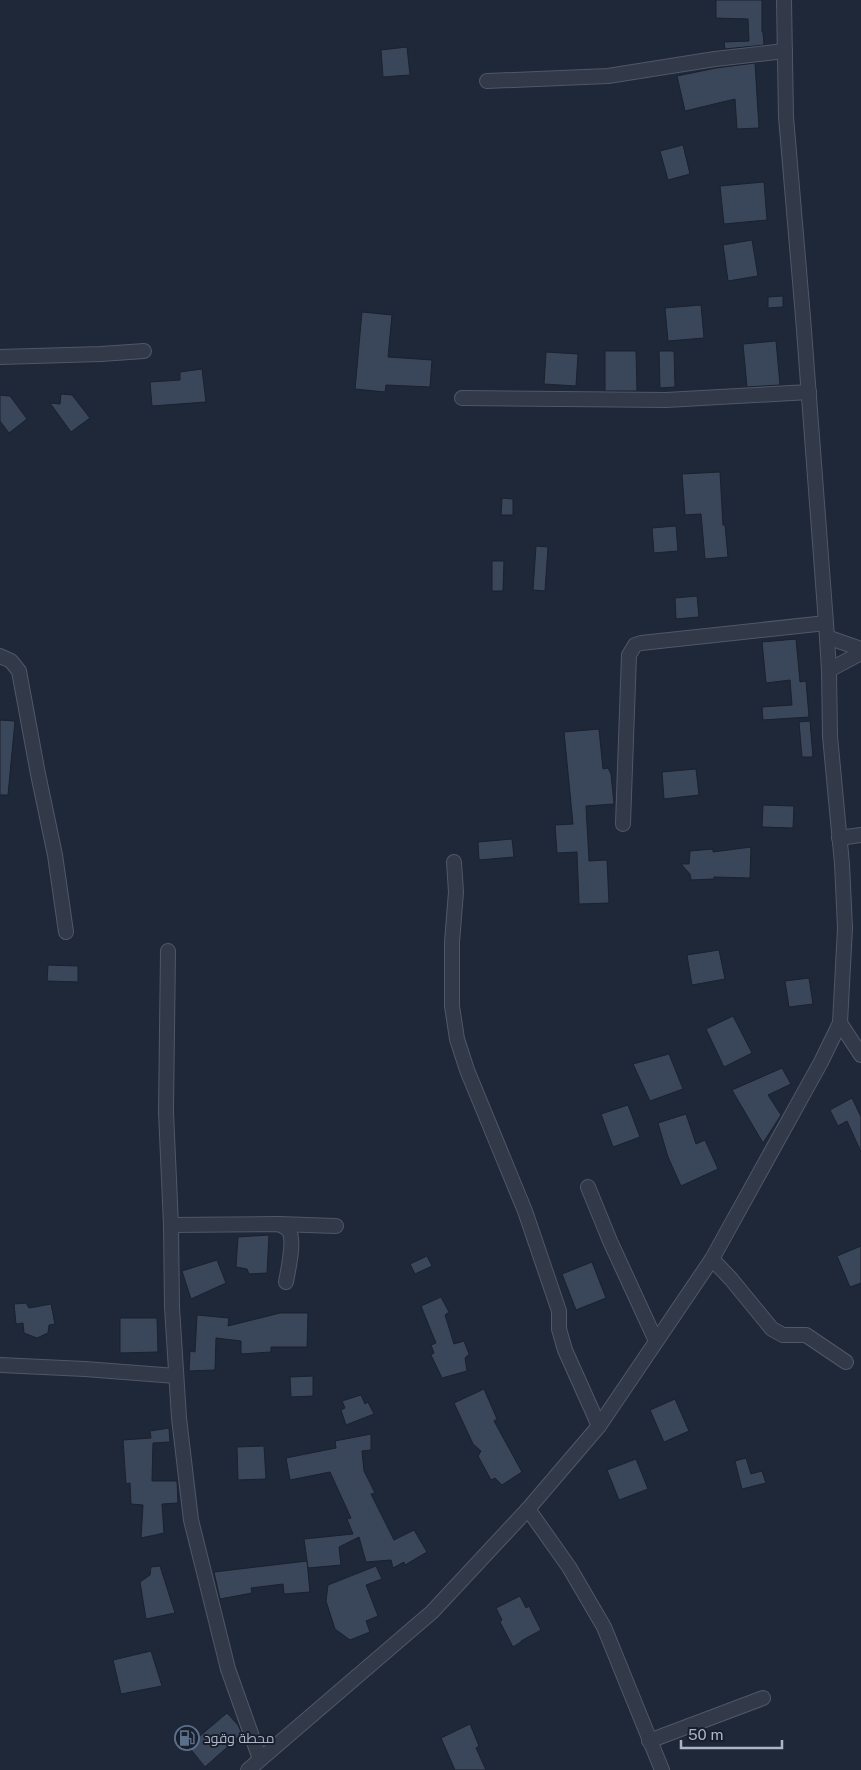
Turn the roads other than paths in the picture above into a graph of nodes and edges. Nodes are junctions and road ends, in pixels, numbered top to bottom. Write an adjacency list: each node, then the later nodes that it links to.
1 (784, 0): 2 (street)
2 (784, 51): 3 (street); 6 (street)
3 (487, 81)
4 (144, 351): 5 (street)
5 (0, 357)
6 (809, 392): 7 (street); 8 (street)
7 (462, 398)
8 (826, 623): 9 (street); 13 (street)
9 (827, 637): 10 (street); 12 (street)
10 (861, 651): 12 (street)
11 (0, 656): 17 (street)
12 (829, 670): 15 (street)
13 (623, 824)
14 (861, 835): 15 (street)
15 (839, 838): 19 (street)
16 (454, 862): 31 (street)
17 (66, 932)
18 (168, 951): 22 (street)
19 (840, 1023): 20 (street); 25 (street)
20 (861, 1055)
21 (588, 1187): 27 (street)
22 (171, 1224): 23 (street); 30 (street)
23 (279, 1224): 24 (street); 26 (street)
24 (336, 1226)
25 (712, 1259): 27 (street); 28 (street)
26 (286, 1282)
27 (656, 1341): 31 (street)
28 (846, 1362)
29 (0, 1365): 30 (street)
30 (176, 1376): 35 (street)
31 (599, 1426): 32 (street)
32 (528, 1509): 34 (street); 35 (street)
33 (763, 1698): 34 (street)
34 (649, 1741): 37 (street)
35 (260, 1759): 36 (street)
36 (248, 1770)
37 (662, 1770)

